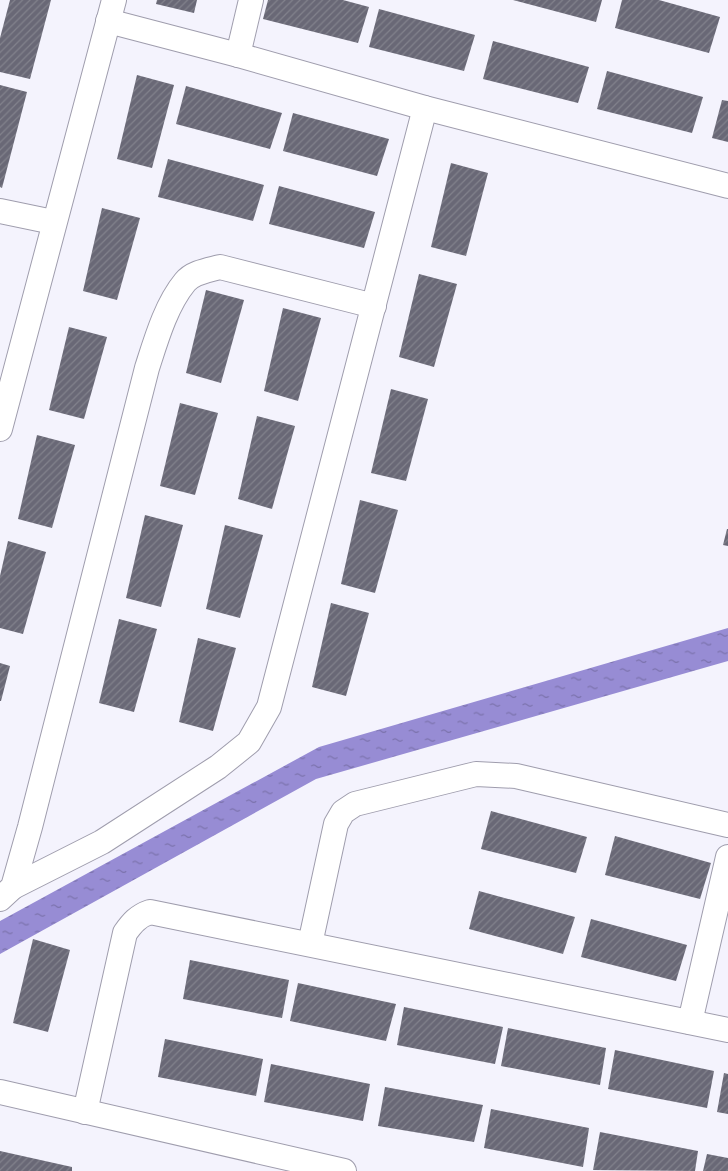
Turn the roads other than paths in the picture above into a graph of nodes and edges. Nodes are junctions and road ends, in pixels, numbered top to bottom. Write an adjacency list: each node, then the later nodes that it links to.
1 (251, 0): 3 (street)
2 (111, 11): 3 (street); 7 (street)
3 (238, 55): 4 (street)
4 (425, 108): 5 (street); 8 (street)
5 (728, 186)
6 (0, 211): 7 (street)
7 (53, 222): 9 (street)
8 (374, 306): 12 (street); 12 (street)
9 (0, 429)
10 (728, 825): 13 (street)
11 (728, 857): 14 (street)
12 (7, 893)
13 (310, 944): 14 (street); 17 (street)
14 (690, 1022): 15 (street)
15 (728, 1030)
16 (0, 1092): 17 (street)
17 (85, 1112): 18 (street)
18 (344, 1171)

